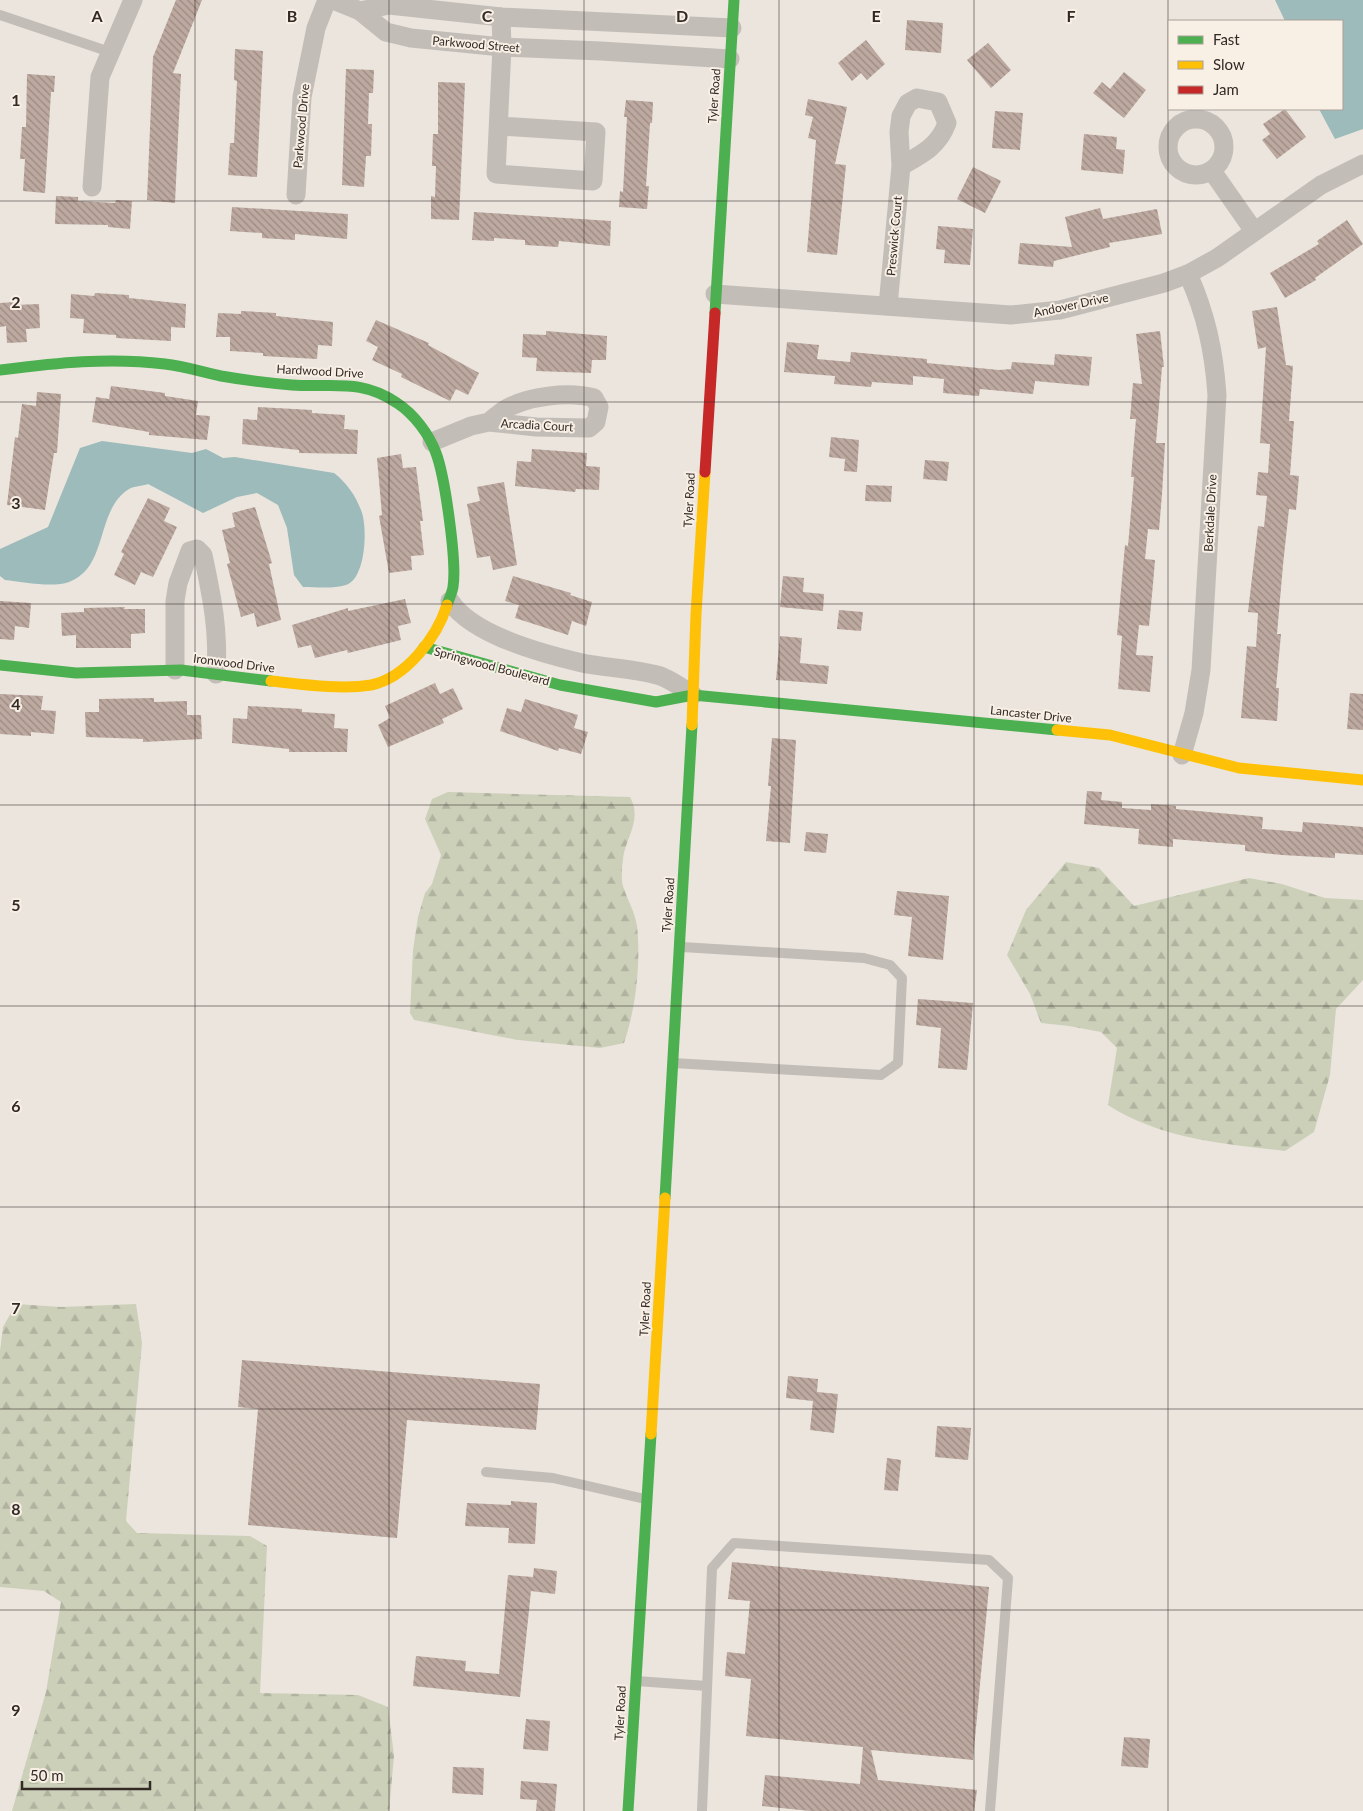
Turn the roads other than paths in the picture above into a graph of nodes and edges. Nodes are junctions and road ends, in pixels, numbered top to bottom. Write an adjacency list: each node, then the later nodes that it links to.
1 (133, 0): 12 (street)
2 (327, 0): 19 (street, Parkwood Drive)
3 (333, 0): 5 (street, Parkwood Street)
4 (734, 0): 9 (street, Tyler Road)
5 (360, 11): 6 (street); 10 (street, Parkwood Street)
6 (490, 11): 8 (street); 10 (street)
7 (0, 15): 12 (lane)
8 (601, 22): 9 (street); 11 (street)
9 (732, 28): 13 (street, Tyler Road)
10 (502, 47): 11 (street, Parkwood Street); 14 (street)
11 (601, 50): 13 (street, Parkwood Street)
12 (110, 52): 18 (street)
13 (730, 59): 22 (street, Tyler Road)
14 (499, 126): 14 (street)
15 (1363, 164): 20 (street, Andover Drive)
16 (901, 166): 23 (street, Preswick Court)
17 (1212, 171): 20 (street)
18 (92, 187)
19 (296, 195)
20 (1254, 231): 21 (street, Andover Drive)
21 (1188, 274): 23 (street, Andover Drive); 36 (street, Berkdale Drive)
22 (715, 294): 23 (street, Andover Drive); 35 (street, Tyler Road)
23 (888, 306)
24 (0, 370): 26 (street, Hardwood Drive)
25 (488, 422): 25 (street, Arcadia Court); 26 (street, Arcadia Court)
26 (432, 442): 27 (street, Hardwood Drive)
27 (450, 601): 28 (street, Hardwood Drive); 30 (street)
28 (441, 625): 29 (street, Ironwood Drive)
29 (424, 647): 33 (street, Ironwood Drive); 34 (street, Springwood Boulevard)
30 (566, 658): 34 (street, Springwood Boulevard); 35 (street)
31 (0, 665): 32 (street, Ironwood Drive)
32 (175, 670): 33 (street, Ironwood Drive); 33 (street)
33 (216, 674)
34 (560, 685): 35 (street, Springwood Boulevard)
35 (693, 695): 36 (street, Lancaster Drive); 38 (street, Tyler Road)
36 (1182, 755): 37 (street, Lancaster Drive)
37 (1363, 780)
38 (679, 947): 39 (street, Tyler Road); 39 (lane)
39 (672, 1063): 41 (street, Tyler Road)
40 (486, 1472): 41 (lane)
41 (647, 1499): 42 (street, Tyler Road)
42 (636, 1681): 43 (lane); 44 (street, Tyler Road)
43 (707, 1686): 45 (lane); 46 (lane)
44 (628, 1811)
45 (702, 1811)
46 (990, 1811)

